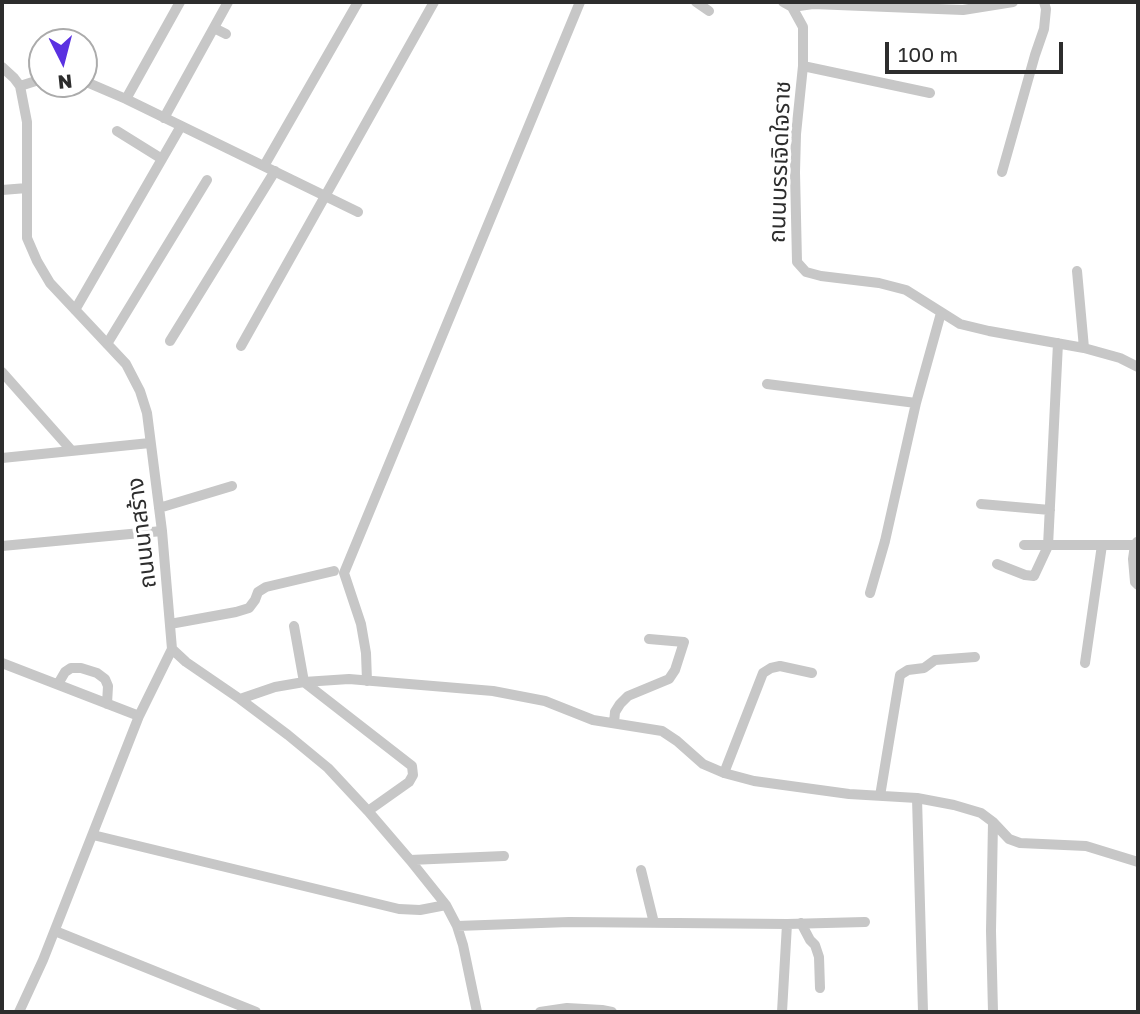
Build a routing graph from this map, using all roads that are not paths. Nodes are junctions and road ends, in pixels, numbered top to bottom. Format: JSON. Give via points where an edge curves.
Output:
{"nodes":[{"id":1,"x":180,"y":2,"type":"edge"},
{"id":2,"x":228,"y":2,"type":"edge"},
{"id":3,"x":358,"y":2,"type":"edge"},
{"id":4,"x":434,"y":2,"type":"edge"},
{"id":5,"x":580,"y":2,"type":"edge"},
{"id":6,"x":696,"y":2,"type":"edge"},
{"id":7,"x":1013,"y":2,"type":"edge"},
{"id":8,"x":1044,"y":2,"type":"edge"},
{"id":9,"x":787,"y":4,"type":"edge"},
{"id":10,"x":863,"y":4,"type":"edge"},
{"id":11,"x":709,"y":11,"type":"dead end"},
{"id":12,"x":214,"y":28,"type":"junction"},
{"id":13,"x":226,"y":34,"type":"dead end"},
{"id":14,"x":803,"y":66,"type":"junction"},
{"id":15,"x":2,"y":67,"type":"edge"},
{"id":16,"x":28,"y":83,"type":"edge"},
{"id":17,"x":20,"y":86,"type":"junction"},
{"id":18,"x":98,"y":87,"type":"edge"},
{"id":19,"x":930,"y":93,"type":"dead end"},
{"id":20,"x":126,"y":99,"type":"junction"},
{"id":21,"x":164,"y":118,"type":"junction"},
{"id":22,"x":181,"y":126,"type":"junction"},
{"id":23,"x":117,"y":131,"type":"dead end"},
{"id":24,"x":162,"y":159,"type":"junction"},
{"id":25,"x":264,"y":166,"type":"junction"},
{"id":26,"x":275,"y":171,"type":"junction"},
{"id":27,"x":1002,"y":172,"type":"dead end"},
{"id":28,"x":206,"y":180,"type":"dead end"},
{"id":29,"x":27,"y":188,"type":"junction"},
{"id":30,"x":2,"y":190,"type":"edge"},
{"id":31,"x":325,"y":196,"type":"junction"},
{"id":32,"x":358,"y":212,"type":"dead end"},
{"id":33,"x":1077,"y":271,"type":"dead end"},
{"id":34,"x":75,"y":310,"type":"junction"},
{"id":35,"x":941,"y":313,"type":"junction"},
{"id":36,"x":170,"y":341,"type":"dead end"},
{"id":37,"x":1058,"y":343,"type":"junction"},
{"id":38,"x":107,"y":344,"type":"junction"},
{"id":39,"x":241,"y":346,"type":"dead end"},
{"id":40,"x":1084,"y":348,"type":"junction"},
{"id":41,"x":1138,"y":367,"type":"edge"},
{"id":42,"x":2,"y":372,"type":"edge"},
{"id":43,"x":767,"y":384,"type":"dead end"},
{"id":44,"x":916,"y":403,"type":"junction"},
{"id":45,"x":150,"y":443,"type":"junction"},
{"id":46,"x":72,"y":451,"type":"junction"},
{"id":47,"x":2,"y":458,"type":"edge"},
{"id":48,"x":232,"y":486,"type":"dead end"},
{"id":49,"x":981,"y":504,"type":"dead end"},
{"id":50,"x":159,"y":508,"type":"junction"},
{"id":51,"x":1050,"y":510,"type":"junction"},
{"id":52,"x":162,"y":531,"type":"junction"},
{"id":53,"x":1136,"y":542,"type":"edge"},
{"id":54,"x":1024,"y":545,"type":"dead end"},
{"id":55,"x":1102,"y":545,"type":"junction"},
{"id":56,"x":2,"y":546,"type":"edge"},
{"id":57,"x":1048,"y":546,"type":"junction"},
{"id":58,"x":997,"y":564,"type":"dead end"},
{"id":59,"x":334,"y":571,"type":"dead end"},
{"id":60,"x":1138,"y":585,"type":"edge"},
{"id":61,"x":870,"y":593,"type":"dead end"},
{"id":62,"x":170,"y":624,"type":"junction"},
{"id":63,"x":294,"y":626,"type":"dead end"},
{"id":64,"x":649,"y":639,"type":"dead end"},
{"id":65,"x":172,"y":649,"type":"junction"},
{"id":66,"x":975,"y":657,"type":"dead end"},
{"id":67,"x":2,"y":663,"type":"edge"},
{"id":68,"x":1085,"y":663,"type":"dead end"},
{"id":69,"x":812,"y":673,"type":"dead end"},
{"id":70,"x":368,"y":681,"type":"junction"},
{"id":71,"x":304,"y":682,"type":"junction"},
{"id":72,"x":58,"y":684,"type":"junction"},
{"id":73,"x":240,"y":699,"type":"junction"},
{"id":74,"x":107,"y":704,"type":"junction"},
{"id":75,"x":139,"y":716,"type":"junction"},
{"id":76,"x":614,"y":723,"type":"junction"},
{"id":77,"x":723,"y":774,"type":"junction"},
{"id":78,"x":880,"y":796,"type":"junction"},
{"id":79,"x":918,"y":798,"type":"junction"},
{"id":80,"x":368,"y":811,"type":"junction"},
{"id":81,"x":993,"y":822,"type":"junction"},
{"id":82,"x":93,"y":835,"type":"junction"},
{"id":83,"x":504,"y":856,"type":"dead end"},
{"id":84,"x":410,"y":860,"type":"junction"},
{"id":85,"x":1138,"y":862,"type":"edge"},
{"id":86,"x":641,"y":870,"type":"dead end"},
{"id":87,"x":446,"y":905,"type":"junction"},
{"id":88,"x":865,"y":922,"type":"dead end"},
{"id":89,"x":654,"y":923,"type":"junction"},
{"id":90,"x":801,"y":923,"type":"junction"},
{"id":91,"x":787,"y":924,"type":"junction"},
{"id":92,"x":457,"y":926,"type":"junction"},
{"id":93,"x":55,"y":931,"type":"junction"},
{"id":94,"x":820,"y":988,"type":"dead end"},
{"id":95,"x":19,"y":1012,"type":"edge"},
{"id":96,"x":256,"y":1012,"type":"edge"},
{"id":97,"x":477,"y":1012,"type":"edge"},
{"id":98,"x":540,"y":1012,"type":"edge"},
{"id":99,"x":612,"y":1012,"type":"edge"},
{"id":100,"x":782,"y":1012,"type":"edge"},
{"id":101,"x":923,"y":1012,"type":"edge"},
{"id":102,"x":993,"y":1012,"type":"edge"}],
"edges":[{"from":1,"to":20,"type":"street"},
{"from":2,"to":12,"type":"street"},
{"from":3,"to":25,"type":"street"},
{"from":4,"to":31,"type":"street"},
{"from":5,"to":70,"type":"street","via":[[344,573],[360,624]]},
{"from":6,"to":11,"type":"street"},
{"from":7,"to":10,"type":"street","via":[[963,10]]},
{"from":8,"to":27,"type":"street","via":[[1044,29]]},
{"from":9,"to":10,"type":"street"},
{"from":9,"to":14,"type":"street","name":"ถนนบรรเจิดใจราช","via":[[803,27]]},
{"from":12,"to":13,"type":"street"},
{"from":12,"to":21,"type":"street"},
{"from":14,"to":19,"type":"street"},
{"from":14,"to":35,"type":"street","name":"ถนนบรรเจิดใจราช","via":[[796,134],[797,262],[806,272],[821,276],[906,290]]},
{"from":15,"to":17,"type":"street"},
{"from":16,"to":17,"type":"street"},
{"from":17,"to":29,"type":"street","name":"ถนนนาสร้าง","via":[[27,122]]},
{"from":18,"to":20,"type":"street"},
{"from":20,"to":21,"type":"street"},
{"from":21,"to":22,"type":"street"},
{"from":22,"to":24,"type":"street"},
{"from":22,"to":25,"type":"street"},
{"from":23,"to":24,"type":"street"},
{"from":24,"to":34,"type":"street"},
{"from":25,"to":26,"type":"street"},
{"from":26,"to":31,"type":"street"},
{"from":26,"to":36,"type":"street"},
{"from":28,"to":38,"type":"street"},
{"from":29,"to":30,"type":"street"},
{"from":29,"to":34,"type":"street","name":"ถนนนาสร้าง","via":[[27,238],[50,284]]},
{"from":31,"to":32,"type":"street"},
{"from":31,"to":39,"type":"street"},
{"from":33,"to":40,"type":"street"},
{"from":34,"to":38,"type":"street","name":"ถนนนาสร้าง"},
{"from":35,"to":37,"type":"street","name":"ถนนบรรเจิดใจราช","via":[[960,324]]},
{"from":35,"to":44,"type":"street"},
{"from":37,"to":40,"type":"street","name":"ถนนบรรเจิดใจราช"},
{"from":37,"to":51,"type":"street"},
{"from":38,"to":45,"type":"street","name":"ถนนนาสร้าง","via":[[140,391]]},
{"from":40,"to":41,"type":"street","name":"ถนนบรรเจิดใจราช"},
{"from":42,"to":46,"type":"street"},
{"from":43,"to":44,"type":"street"},
{"from":44,"to":61,"type":"street"},
{"from":45,"to":46,"type":"street"},
{"from":45,"to":50,"type":"street","name":"ถนนนาสร้าง"},
{"from":46,"to":47,"type":"street"},
{"from":48,"to":50,"type":"street"},
{"from":49,"to":51,"type":"street"},
{"from":50,"to":52,"type":"street","name":"ถนนนาสร้าง"},
{"from":51,"to":57,"type":"street"},
{"from":52,"to":56,"type":"street"},
{"from":52,"to":62,"type":"street","name":"ถนนนาสร้าง"},
{"from":53,"to":55,"type":"street"},
{"from":53,"to":60,"type":"street","via":[[1134,577]]},
{"from":54,"to":57,"type":"street"},
{"from":55,"to":57,"type":"street"},
{"from":55,"to":68,"type":"street"},
{"from":57,"to":58,"type":"street","via":[[1034,576]]},
{"from":59,"to":62,"type":"street","via":[[266,587],[249,608]]},
{"from":62,"to":65,"type":"street","name":"ถนนนาสร้าง"},
{"from":63,"to":71,"type":"street"},
{"from":64,"to":76,"type":"street","via":[[684,642],[675,670],[669,679],[628,696],[615,712]]},
{"from":65,"to":73,"type":"street"},
{"from":65,"to":75,"type":"street"},
{"from":66,"to":78,"type":"street","via":[[935,660],[900,675]]},
{"from":67,"to":72,"type":"street"},
{"from":69,"to":77,"type":"street","via":[[779,666],[763,673]]},
{"from":70,"to":71,"type":"street"},
{"from":70,"to":76,"type":"street","via":[[493,691],[545,701],[593,720]]},
{"from":71,"to":73,"type":"street"},
{"from":71,"to":80,"type":"street","via":[[412,766],[408,782]]},
{"from":72,"to":74,"type":"street"},
{"from":72,"to":74,"type":"street","via":[[71,668],[97,673],[108,686]]},
{"from":73,"to":80,"type":"street","via":[[328,768]]},
{"from":74,"to":75,"type":"street"},
{"from":75,"to":82,"type":"street"},
{"from":76,"to":77,"type":"street","via":[[662,731]]},
{"from":77,"to":78,"type":"street"},
{"from":78,"to":79,"type":"street"},
{"from":79,"to":81,"type":"street","via":[[981,813]]},
{"from":79,"to":101,"type":"street"},
{"from":80,"to":84,"type":"street"},
{"from":81,"to":85,"type":"street","via":[[1009,839],[1020,843],[1086,846]]},
{"from":81,"to":102,"type":"street"},
{"from":82,"to":87,"type":"street","via":[[399,909]]},
{"from":82,"to":93,"type":"street"},
{"from":83,"to":84,"type":"street"},
{"from":84,"to":87,"type":"street"},
{"from":86,"to":89,"type":"street"},
{"from":87,"to":92,"type":"street"},
{"from":88,"to":90,"type":"street"},
{"from":89,"to":91,"type":"street"},
{"from":89,"to":92,"type":"street"},
{"from":90,"to":91,"type":"street"},
{"from":90,"to":94,"type":"street","via":[[819,957]]},
{"from":91,"to":100,"type":"street"},
{"from":92,"to":97,"type":"street"},
{"from":93,"to":95,"type":"street"},
{"from":93,"to":96,"type":"street"},
{"from":98,"to":99,"type":"street","via":[[567,1008]]}]}
